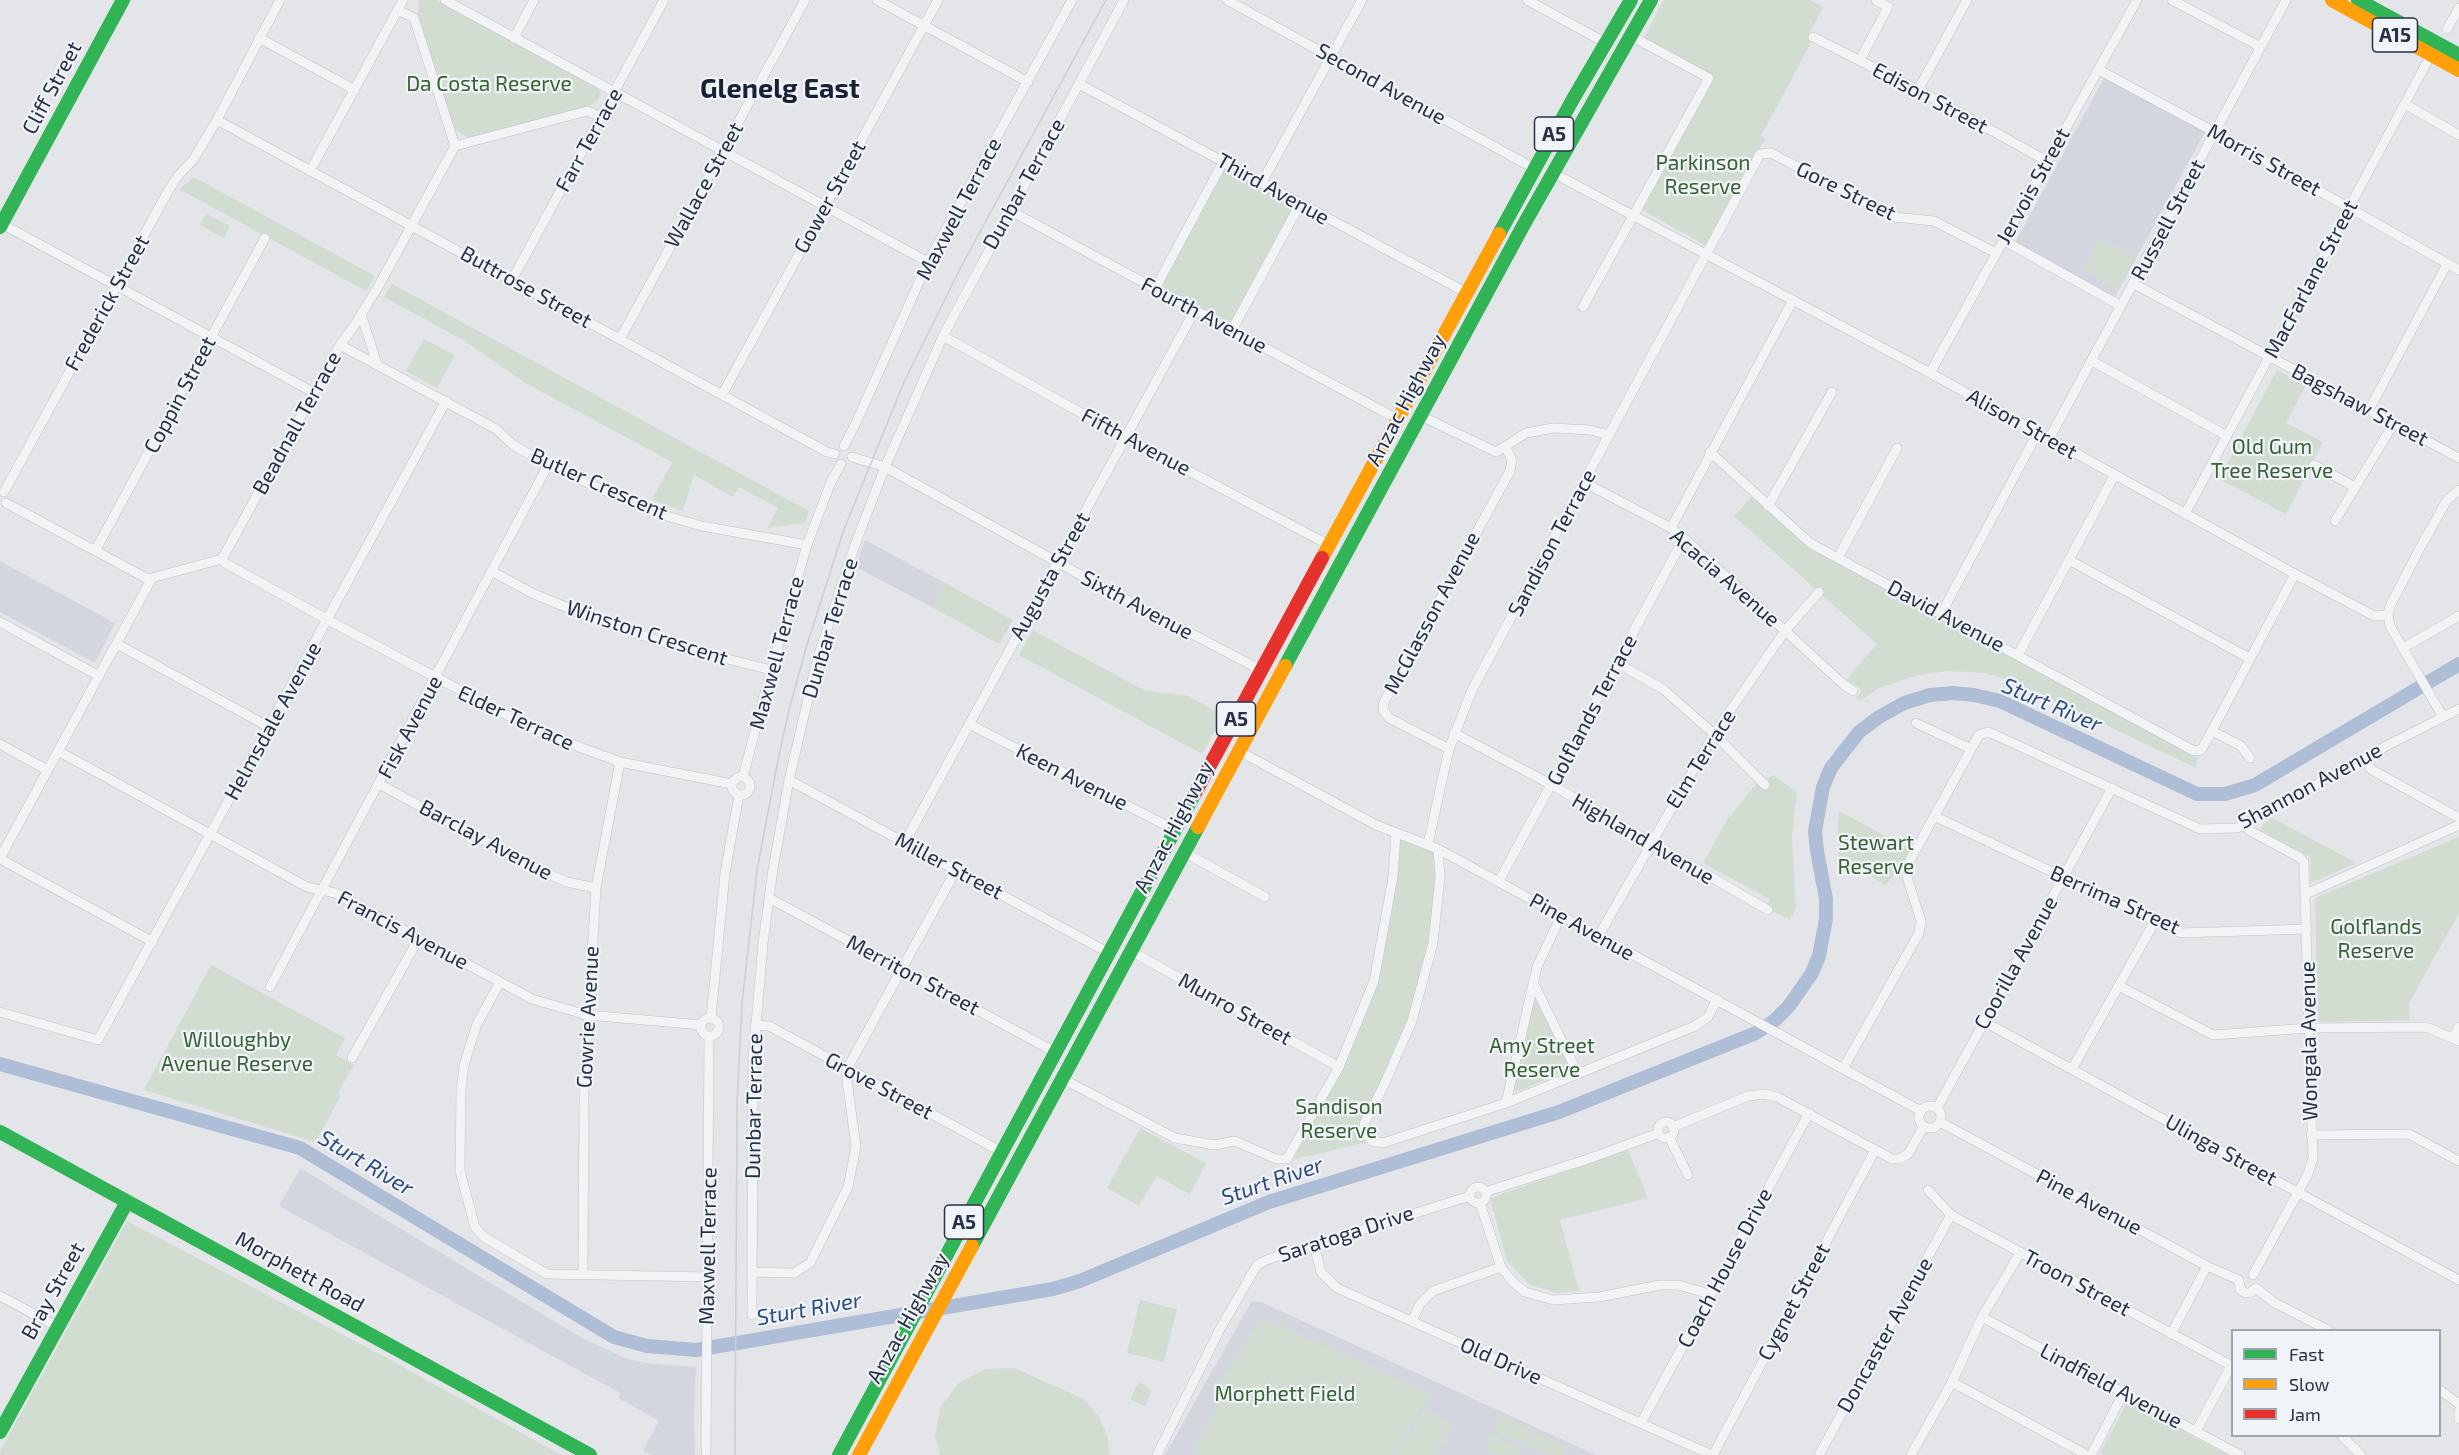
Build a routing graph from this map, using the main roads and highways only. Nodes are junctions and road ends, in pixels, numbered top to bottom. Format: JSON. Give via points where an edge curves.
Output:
{"nodes":[{"id":1,"x":123,"y":0,"type":"edge"},
{"id":2,"x":1631,"y":0,"type":"edge"},
{"id":3,"x":1651,"y":0,"type":"edge"},
{"id":4,"x":2332,"y":0,"type":"edge"},
{"id":5,"x":2358,"y":0,"type":"edge"},
{"id":6,"x":2434,"y":49,"type":"junction"},
{"id":7,"x":2459,"y":55,"type":"edge"},
{"id":8,"x":2459,"y":70,"type":"edge"},
{"id":9,"x":1595,"y":96,"type":"junction"},
{"id":10,"x":1573,"y":99,"type":"junction"},
{"id":11,"x":1565,"y":114,"type":"junction"},
{"id":12,"x":1582,"y":119,"type":"junction"},
{"id":13,"x":0,"y":225,"type":"edge"},
{"id":14,"x":1504,"y":225,"type":"junction"},
{"id":15,"x":1523,"y":226,"type":"junction"},
{"id":16,"x":1497,"y":239,"type":"junction"},
{"id":17,"x":1513,"y":247,"type":"junction"},
{"id":18,"x":1390,"y":472,"type":"junction"},
{"id":19,"x":1368,"y":474,"type":"junction"},
{"id":20,"x":1361,"y":487,"type":"junction"},
{"id":21,"x":1378,"y":495,"type":"junction"},
{"id":22,"x":1167,"y":885,"type":"junction"},
{"id":23,"x":1144,"y":888,"type":"junction"},
{"id":24,"x":1134,"y":905,"type":"junction"},
{"id":25,"x":1156,"y":905,"type":"junction"},
{"id":26,"x":1039,"y":1122,"type":"junction"},
{"id":27,"x":0,"y":1132,"type":"edge"},
{"id":28,"x":1002,"y":1152,"type":"junction"},
{"id":29,"x":993,"y":1168,"type":"junction"},
{"id":30,"x":1014,"y":1168,"type":"junction"},
{"id":31,"x":127,"y":1202,"type":"junction"},
{"id":32,"x":859,"y":1414,"type":"junction"},
{"id":33,"x":876,"y":1422,"type":"junction"},
{"id":34,"x":0,"y":1432,"type":"edge"},
{"id":35,"x":585,"y":1452,"type":"edge"},
{"id":36,"x":598,"y":1455,"type":"edge"},
{"id":37,"x":839,"y":1455,"type":"edge"},
{"id":38,"x":859,"y":1455,"type":"edge"}],
"edges":[{"from":1,"to":13,"type":"main road","name":"Cliff Street"},
{"from":2,"to":10,"type":"main road","name":"Anzac Highway","number":"A5"},
{"from":3,"to":9,"type":"main road","name":"Anzac Highway","number":"A5"},
{"from":4,"to":6,"type":"main road","number":"A15"},
{"from":5,"to":6,"type":"main road","number":"A15"},
{"from":6,"to":7,"type":"main road","number":"A15"},
{"from":6,"to":8,"type":"main road","number":"A15"},
{"from":9,"to":10,"type":"main road","via":[[1584,104]]},
{"from":9,"to":12,"type":"main road","name":"Anzac Highway","number":"A5"},
{"from":10,"to":11,"type":"main road","name":"Anzac Highway","number":"A5"},
{"from":11,"to":12,"type":"main road","via":[[1576,113]]},
{"from":11,"to":14,"type":"main road","name":"Anzac Highway","number":"A5"},
{"from":12,"to":15,"type":"main road","name":"Anzac Highway","number":"A5"},
{"from":14,"to":15,"type":"main road","via":[[1514,232]]},
{"from":14,"to":16,"type":"main road","name":"Anzac Highway","number":"A5"},
{"from":15,"to":17,"type":"main road","name":"Anzac Highway","number":"A5"},
{"from":16,"to":17,"type":"main road","via":[[1508,240]]},
{"from":16,"to":19,"type":"main road","name":"Anzac Highway","number":"A5"},
{"from":17,"to":18,"type":"main road","name":"Anzac Highway","number":"A5"},
{"from":18,"to":19,"type":"main road","via":[[1379,480]]},
{"from":18,"to":21,"type":"main road","name":"Anzac Highway","number":"A5"},
{"from":19,"to":20,"type":"main road","name":"Anzac Highway","number":"A5"},
{"from":20,"to":21,"type":"main road","via":[[1373,488]]},
{"from":20,"to":23,"type":"main road","name":"Anzac Highway","number":"A5"},
{"from":21,"to":22,"type":"main road","name":"Anzac Highway","number":"A5"},
{"from":22,"to":23,"type":"main road","via":[[1152,893]]},
{"from":22,"to":25,"type":"main road","name":"Anzac Highway","number":"A5"},
{"from":23,"to":24,"type":"main road","name":"Anzac Highway","number":"A5"},
{"from":24,"to":25,"type":"main road","via":[[1140,901]]},
{"from":24,"to":28,"type":"main road","name":"Anzac Highway","number":"A5"},
{"from":25,"to":26,"type":"main road","name":"Anzac Highway","number":"A5"},
{"from":26,"to":28,"type":"main road","via":[[1026,1133],[1015,1151]]},
{"from":26,"to":30,"type":"main road","name":"Anzac Highway","number":"A5"},
{"from":27,"to":31,"type":"main road","name":"Morphett Road"},
{"from":28,"to":29,"type":"main road","name":"Anzac Highway","number":"A5"},
{"from":29,"to":30,"type":"main road"},
{"from":29,"to":32,"type":"main road","name":"Anzac Highway","number":"A5"},
{"from":30,"to":33,"type":"main road","name":"Anzac Highway","number":"A5"},
{"from":31,"to":34,"type":"main road","name":"Bray Street"},
{"from":31,"to":35,"type":"main road","name":"Morphett Road"},
{"from":32,"to":33,"type":"main road"},
{"from":32,"to":37,"type":"main road","name":"Anzac Highway","number":"A5"},
{"from":33,"to":38,"type":"main road","name":"Anzac Highway","number":"A5"},
{"from":35,"to":36,"type":"main road","name":"Morphett Road"}]}
